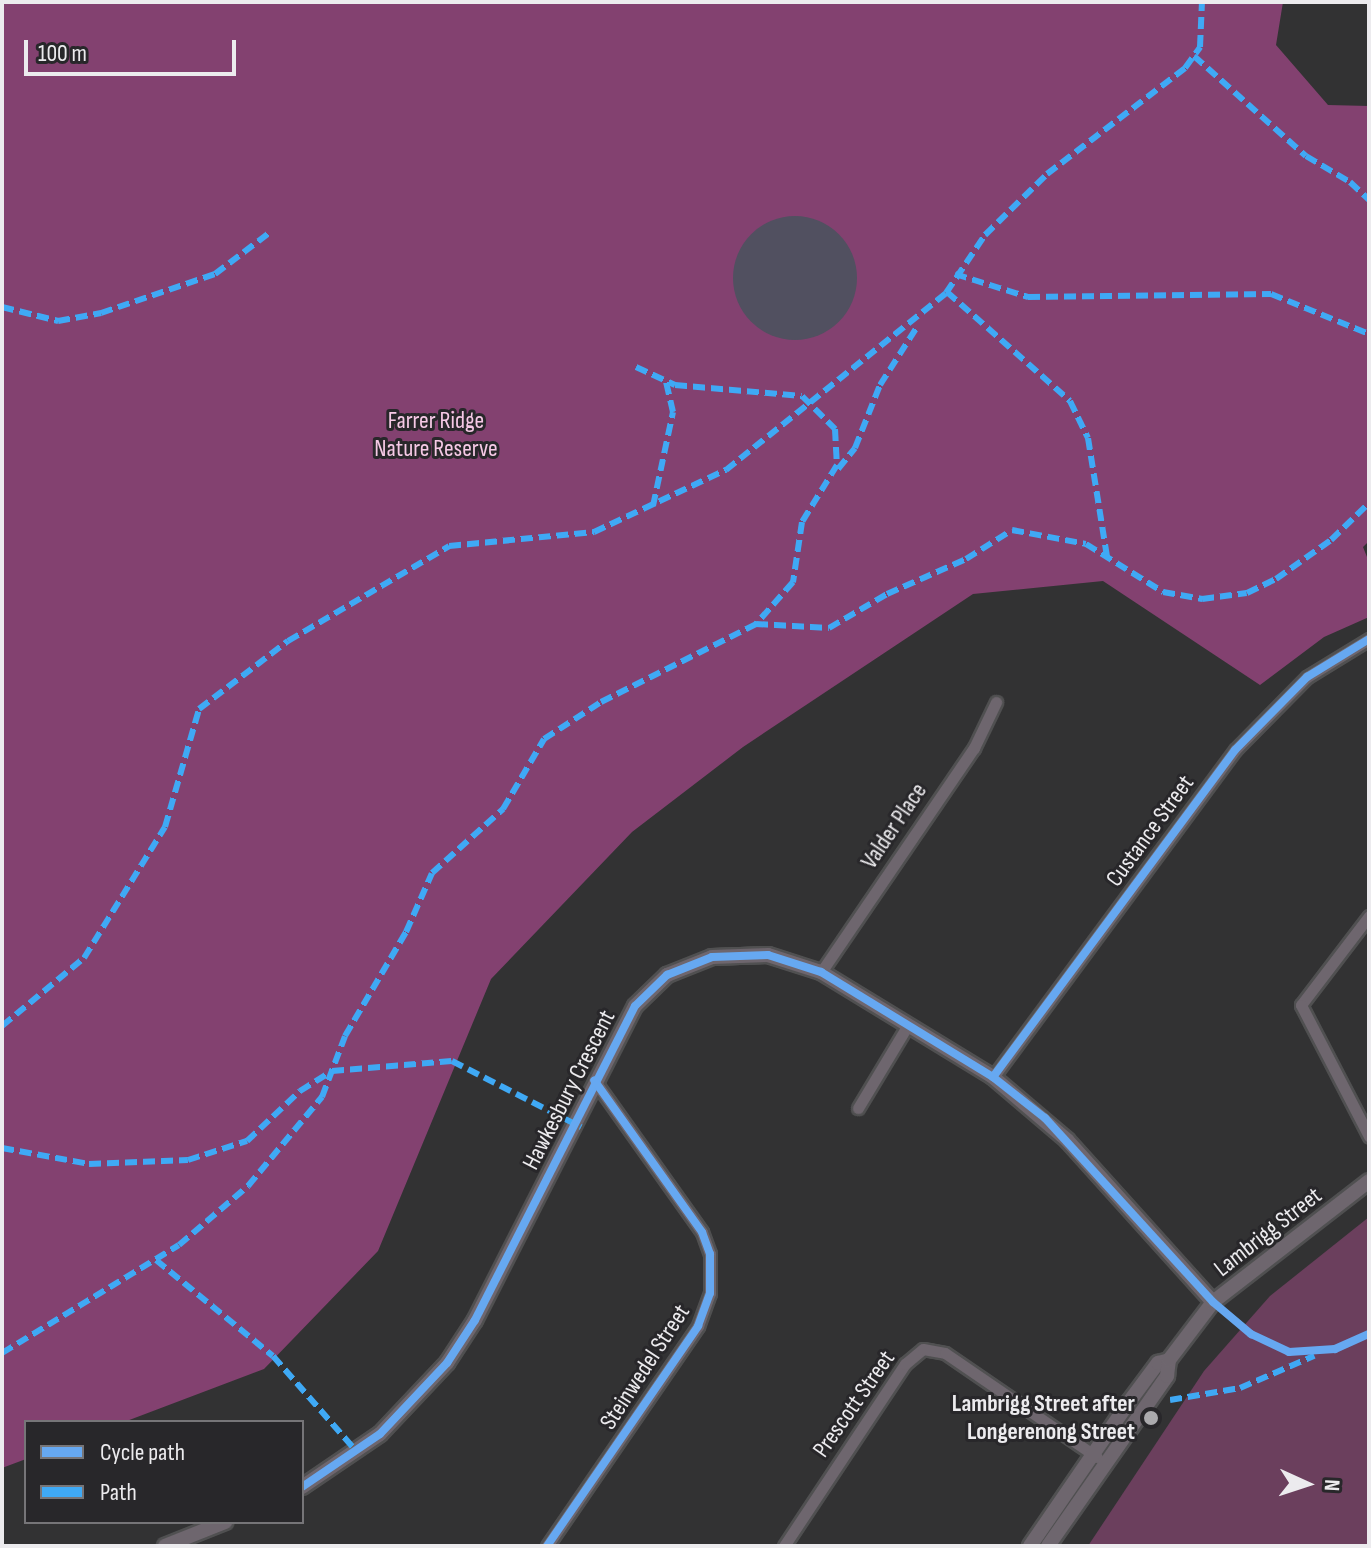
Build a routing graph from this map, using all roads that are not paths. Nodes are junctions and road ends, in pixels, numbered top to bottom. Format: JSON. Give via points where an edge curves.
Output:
{"nodes":[{"id":1,"x":1369,"y":639,"type":"edge"},
{"id":2,"x":996,"y":702,"type":"dead end"},
{"id":3,"x":1369,"y":916,"type":"edge"},
{"id":4,"x":821,"y":972,"type":"junction"},
{"id":5,"x":906,"y":1028,"type":"junction"},
{"id":6,"x":993,"y":1077,"type":"junction"},
{"id":7,"x":594,"y":1080,"type":"junction"},
{"id":8,"x":858,"y":1108,"type":"dead end"},
{"id":9,"x":1369,"y":1136,"type":"edge"},
{"id":10,"x":1369,"y":1181,"type":"edge"},
{"id":11,"x":1213,"y":1302,"type":"junction"},
{"id":12,"x":1098,"y":1458,"type":"junction"},
{"id":13,"x":304,"y":1486,"type":"edge"},
{"id":14,"x":220,"y":1524,"type":"edge"},
{"id":15,"x":165,"y":1546,"type":"edge"},
{"id":16,"x":547,"y":1546,"type":"edge"},
{"id":17,"x":784,"y":1546,"type":"edge"},
{"id":18,"x":1030,"y":1546,"type":"edge"},
{"id":19,"x":1048,"y":1546,"type":"edge"}],
"edges":[{"from":1,"to":6,"type":"street","name":"Custance Street","via":[[1307,677],[1235,750]]},
{"from":2,"to":4,"type":"street","name":"Valder Place","via":[[974,748]]},
{"from":3,"to":9,"type":"street","via":[[1301,1005]]},
{"from":4,"to":5,"type":"street","name":"Hawkesbury Crescent"},
{"from":4,"to":7,"type":"street","name":"Hawkesbury Crescent","via":[[768,955],[737,954],[687,963],[635,1006]]},
{"from":5,"to":6,"type":"street","name":"Hawkesbury Crescent"},
{"from":5,"to":8,"type":"street"},
{"from":6,"to":11,"type":"street","name":"Hawkesbury Crescent","via":[[1067,1140]]},
{"from":7,"to":13,"type":"street","name":"Hawkesbury Crescent","via":[[475,1320],[447,1363],[380,1434]]},
{"from":7,"to":16,"type":"street","name":"Steinwedel Street","via":[[702,1232],[710,1254],[710,1293],[698,1326]]},
{"from":10,"to":11,"type":"street","name":"Lambrigg Street"},
{"from":11,"to":12,"type":"street","name":"Lambrigg Street","via":[[1169,1360],[1158,1363]]},
{"from":12,"to":17,"type":"street","name":"Prescott Street","via":[[945,1353],[923,1349],[905,1364]]},
{"from":12,"to":18,"type":"street","name":"Lambrigg Street"},
{"from":12,"to":19,"type":"street","name":"Lambrigg Street"},
{"from":14,"to":15,"type":"street"}]}
